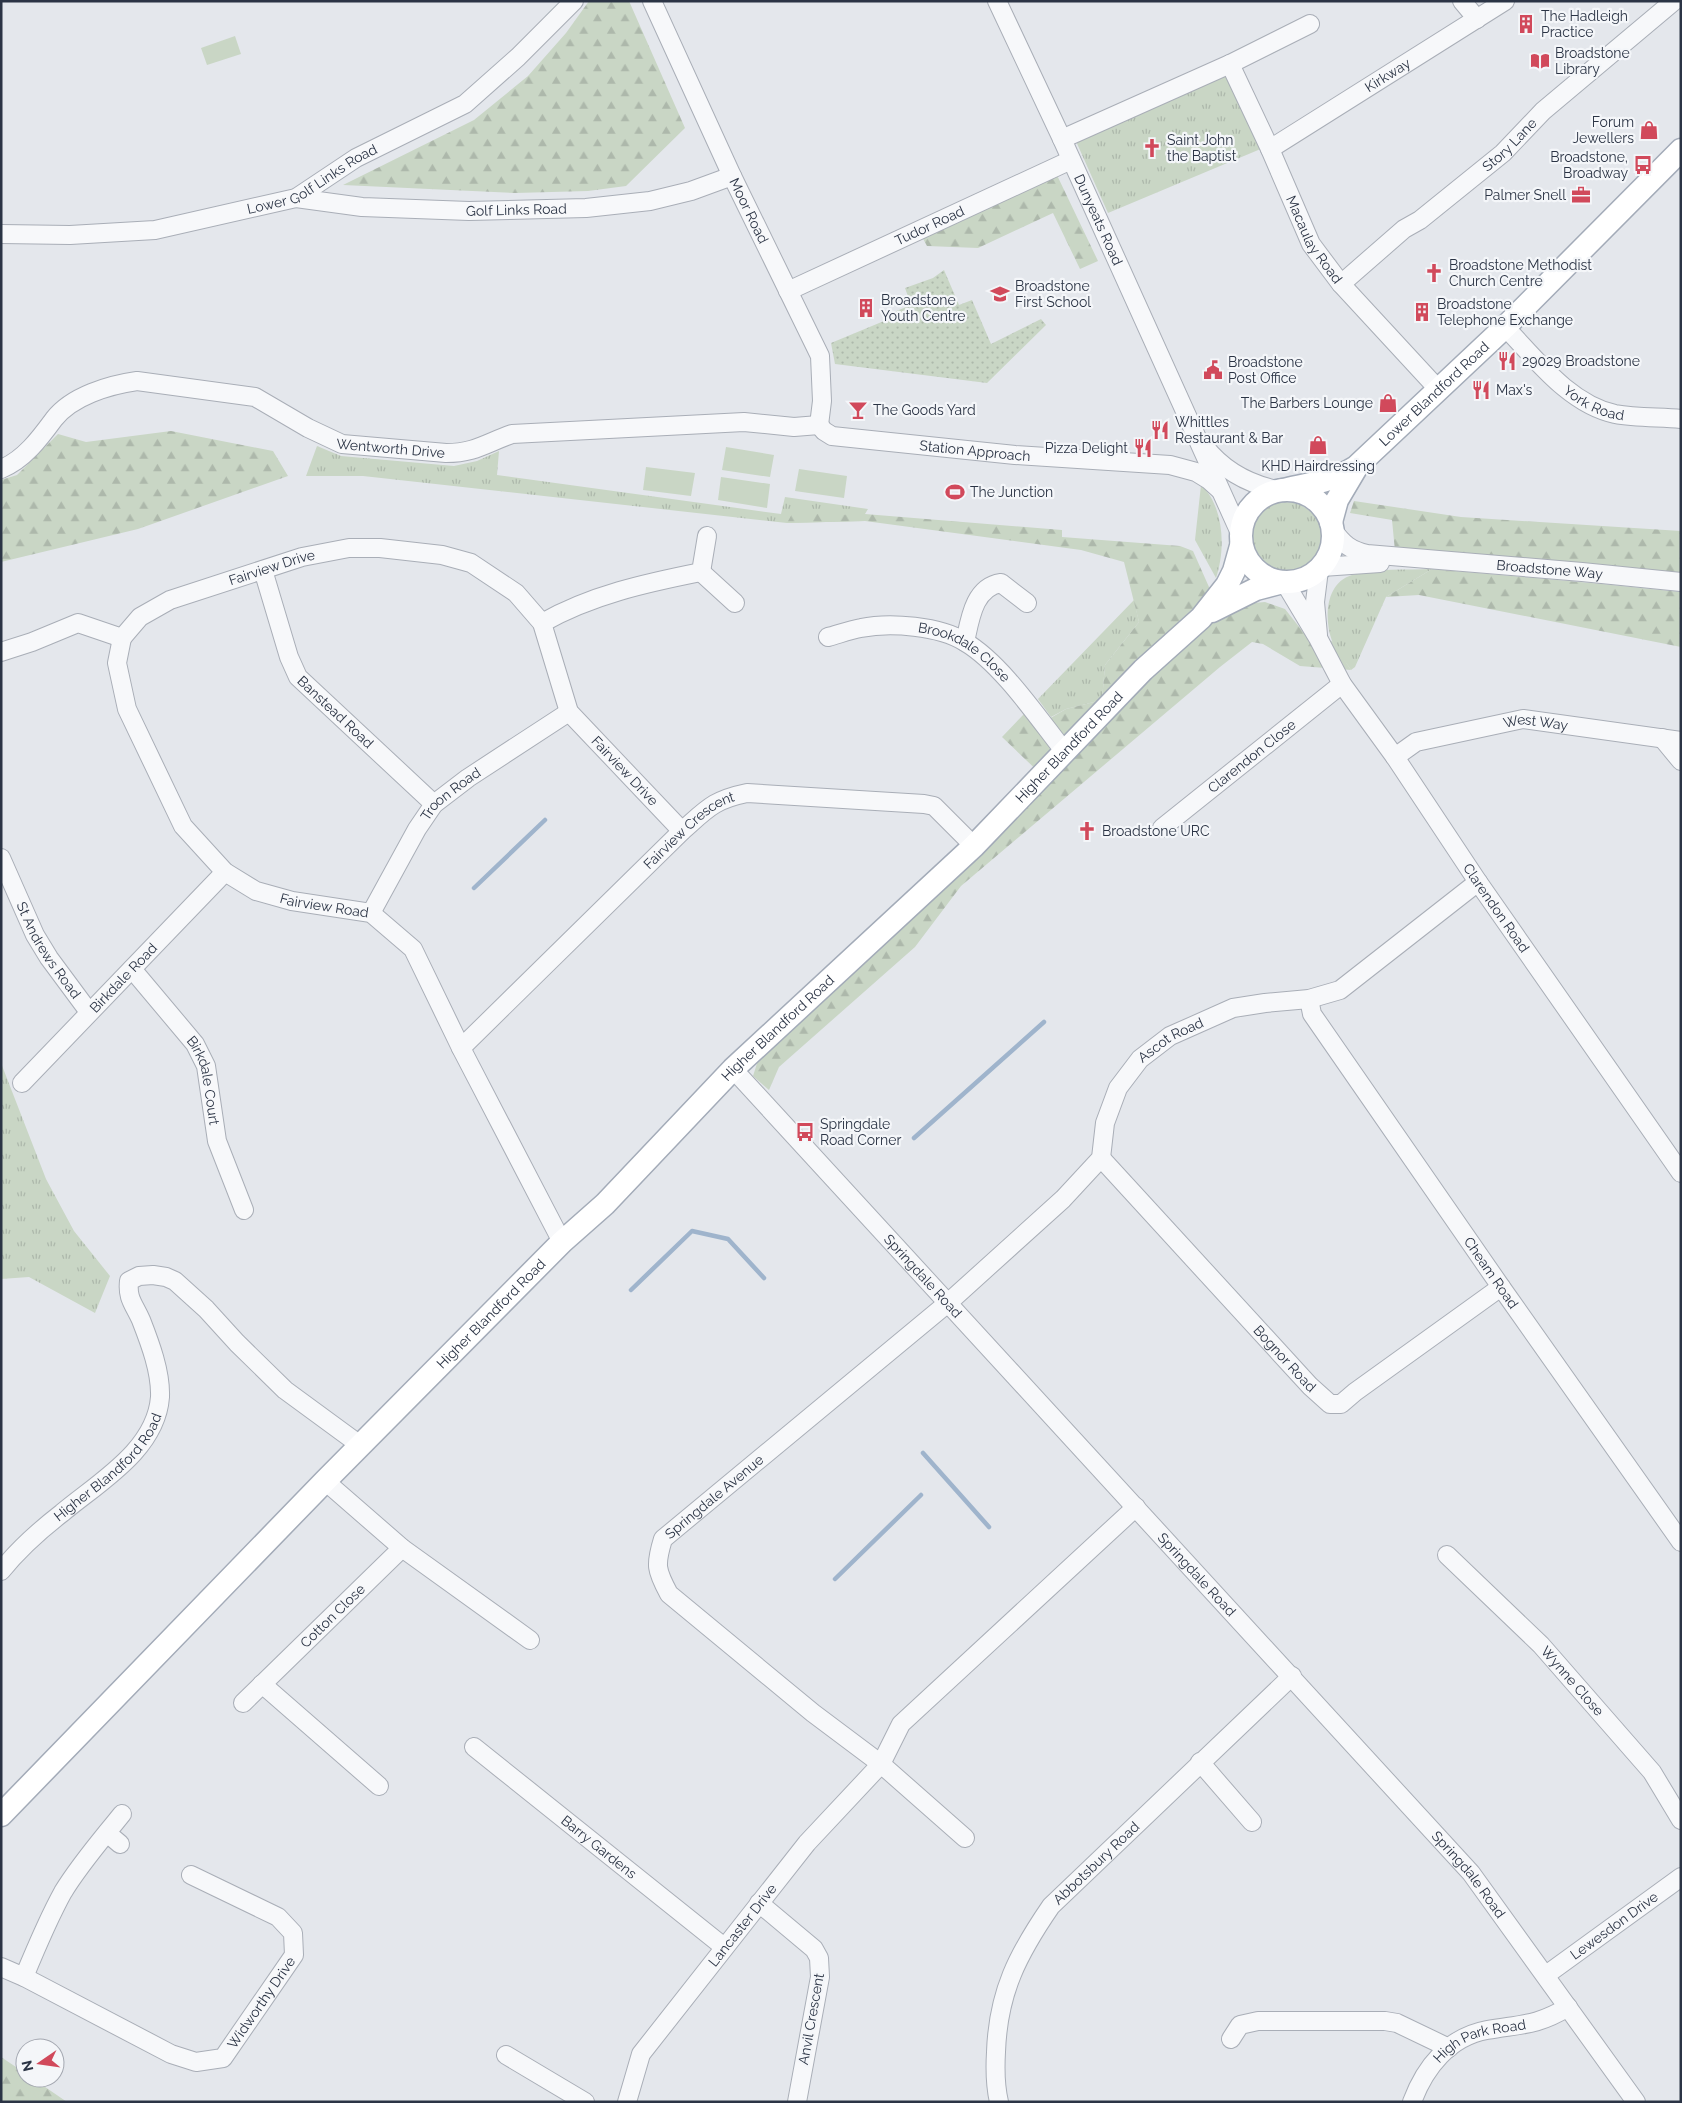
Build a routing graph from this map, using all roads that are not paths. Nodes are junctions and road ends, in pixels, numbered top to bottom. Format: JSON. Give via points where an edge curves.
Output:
{"nodes":[{"id":1,"x":574,"y":1,"type":"edge"},
{"id":2,"x":652,"y":1,"type":"edge"},
{"id":3,"x":997,"y":1,"type":"edge"},
{"id":4,"x":1462,"y":1,"type":"edge"},
{"id":5,"x":1505,"y":1,"type":"edge"},
{"id":6,"x":1674,"y":1,"type":"edge"},
{"id":7,"x":1477,"y":19,"type":"junction"},
{"id":8,"x":1310,"y":24,"type":"dead end"},
{"id":9,"x":1230,"y":64,"type":"junction"},
{"id":10,"x":1062,"y":139,"type":"junction"},
{"id":11,"x":1270,"y":149,"type":"junction"},
{"id":12,"x":1681,"y":150,"type":"edge"},
{"id":13,"x":1071,"y":160,"type":"junction"},
{"id":14,"x":732,"y":176,"type":"junction"},
{"id":15,"x":296,"y":198,"type":"junction"},
{"id":16,"x":1,"y":234,"type":"edge"},
{"id":17,"x":1341,"y":284,"type":"junction"},
{"id":18,"x":788,"y":291,"type":"junction"},
{"id":19,"x":1504,"y":327,"type":"junction"},
{"id":20,"x":1438,"y":389,"type":"junction"},
{"id":21,"x":1681,"y":418,"type":"edge"},
{"id":22,"x":819,"y":425,"type":"junction"},
{"id":23,"x":1198,"y":438,"type":"junction"},
{"id":24,"x":1356,"y":467,"type":"junction"},
{"id":25,"x":1,"y":469,"type":"edge"},
{"id":26,"x":1219,"y":489,"type":"junction"},
{"id":27,"x":1280,"y":490,"type":"junction"},
{"id":28,"x":1332,"y":526,"type":"junction"},
{"id":29,"x":706,"y":536,"type":"dead end"},
{"id":30,"x":1241,"y":539,"type":"junction"},
{"id":31,"x":1417,"y":559,"type":"junction"},
{"id":32,"x":1321,"y":569,"type":"junction"},
{"id":33,"x":263,"y":570,"type":"junction"},
{"id":34,"x":701,"y":572,"type":"junction"},
{"id":35,"x":1681,"y":582,"type":"edge"},
{"id":36,"x":1282,"y":583,"type":"junction"},
{"id":37,"x":1027,"y":603,"type":"dead end"},
{"id":38,"x":735,"y":604,"type":"dead end"},
{"id":39,"x":1201,"y":618,"type":"junction"},
{"id":40,"x":542,"y":623,"type":"junction"},
{"id":41,"x":828,"y":637,"type":"dead end"},
{"id":42,"x":122,"y":638,"type":"junction"},
{"id":43,"x":1318,"y":638,"type":"junction"},
{"id":44,"x":965,"y":642,"type":"junction"},
{"id":45,"x":1,"y":652,"type":"edge"},
{"id":46,"x":1342,"y":684,"type":"junction"},
{"id":47,"x":569,"y":712,"type":"junction"},
{"id":48,"x":1662,"y":738,"type":"junction"},
{"id":49,"x":1681,"y":741,"type":"edge"},
{"id":50,"x":1065,"y":752,"type":"junction"},
{"id":51,"x":1395,"y":757,"type":"junction"},
{"id":52,"x":1681,"y":761,"type":"edge"},
{"id":53,"x":434,"y":804,"type":"junction"},
{"id":54,"x":1162,"y":828,"type":"dead end"},
{"id":55,"x":682,"y":831,"type":"junction"},
{"id":56,"x":974,"y":846,"type":"junction"},
{"id":57,"x":1,"y":858,"type":"edge"},
{"id":58,"x":225,"y":872,"type":"junction"},
{"id":59,"x":1478,"y":882,"type":"junction"},
{"id":60,"x":371,"y":913,"type":"junction"},
{"id":61,"x":132,"y":969,"type":"junction"},
{"id":62,"x":1309,"y":999,"type":"junction"},
{"id":63,"x":89,"y":1012,"type":"junction"},
{"id":64,"x":461,"y":1048,"type":"junction"},
{"id":65,"x":733,"y":1069,"type":"junction"},
{"id":66,"x":22,"y":1083,"type":"dead end"},
{"id":67,"x":1101,"y":1158,"type":"junction"},
{"id":68,"x":1681,"y":1173,"type":"edge"},
{"id":69,"x":244,"y":1210,"type":"dead end"},
{"id":70,"x":562,"y":1242,"type":"junction"},
{"id":71,"x":1500,"y":1287,"type":"junction"},
{"id":72,"x":949,"y":1302,"type":"junction"},
{"id":73,"x":360,"y":1445,"type":"junction"},
{"id":74,"x":325,"y":1481,"type":"junction"},
{"id":75,"x":1136,"y":1507,"type":"junction"},
{"id":76,"x":1681,"y":1542,"type":"edge"},
{"id":77,"x":402,"y":1548,"type":"junction"},
{"id":78,"x":1447,"y":1555,"type":"dead end"},
{"id":79,"x":4,"y":1565,"type":"edge"},
{"id":80,"x":530,"y":1640,"type":"dead end"},
{"id":81,"x":1292,"y":1676,"type":"junction"},
{"id":82,"x":262,"y":1684,"type":"junction"},
{"id":83,"x":243,"y":1703,"type":"dead end"},
{"id":84,"x":474,"y":1747,"type":"dead end"},
{"id":85,"x":1200,"y":1762,"type":"junction"},
{"id":86,"x":881,"y":1764,"type":"junction"},
{"id":87,"x":379,"y":1786,"type":"dead end"},
{"id":88,"x":122,"y":1814,"type":"dead end"},
{"id":89,"x":1,"y":1815,"type":"edge"},
{"id":90,"x":1681,"y":1820,"type":"edge"},
{"id":91,"x":1252,"y":1822,"type":"dead end"},
{"id":92,"x":965,"y":1838,"type":"dead end"},
{"id":93,"x":190,"y":1875,"type":"dead end"},
{"id":94,"x":1681,"y":1877,"type":"edge"},
{"id":95,"x":759,"y":1903,"type":"junction"},
{"id":96,"x":724,"y":1947,"type":"junction"},
{"id":97,"x":1,"y":1967,"type":"edge"},
{"id":98,"x":1546,"y":1975,"type":"junction"},
{"id":99,"x":24,"y":1977,"type":"junction"},
{"id":100,"x":1568,"y":2007,"type":"junction"},
{"id":101,"x":1231,"y":2039,"type":"dead end"},
{"id":102,"x":1449,"y":2048,"type":"junction"},
{"id":103,"x":506,"y":2056,"type":"dead end"},
{"id":104,"x":585,"y":2102,"type":"edge"},
{"id":105,"x":627,"y":2102,"type":"edge"},
{"id":106,"x":797,"y":2102,"type":"edge"},
{"id":107,"x":999,"y":2102,"type":"edge"},
{"id":108,"x":1412,"y":2102,"type":"edge"},
{"id":109,"x":1636,"y":2102,"type":"edge"}],
"edges":[{"from":1,"to":15,"type":"street","name":"Lower Golf Links Road","via":[[465,104],[356,158]]},
{"from":2,"to":14,"type":"street","name":"Moor Road"},
{"from":3,"to":10,"type":"street","name":"Dunyeats Road"},
{"from":4,"to":7,"type":"street"},
{"from":5,"to":7,"type":"street","name":"Kirkway"},
{"from":6,"to":17,"type":"street","name":"Story Lane","via":[[1543,111],[1503,153],[1420,220],[1404,229]]},
{"from":7,"to":11,"type":"street","name":"Kirkway"},
{"from":8,"to":9,"type":"street"},
{"from":9,"to":10,"type":"street"},
{"from":9,"to":11,"type":"street","name":"Macaulay Road"},
{"from":10,"to":13,"type":"street","name":"Dunyeats Road"},
{"from":11,"to":17,"type":"street","name":"Macaulay Road","via":[[1311,244]]},
{"from":12,"to":19,"type":"main road","name":"Lower Blandford Road"},
{"from":13,"to":18,"type":"street","name":"Tudor Road"},
{"from":13,"to":23,"type":"street","name":"Dunyeats Road"},
{"from":14,"to":15,"type":"street","name":"Golf Links Road","via":[[650,201],[586,208],[469,211],[362,207]]},
{"from":14,"to":18,"type":"street","name":"Moor Road"},
{"from":15,"to":16,"type":"street","name":"Lower Golf Links Road","via":[[155,230],[70,235]]},
{"from":17,"to":20,"type":"street","name":"Macaulay Road"},
{"from":18,"to":22,"type":"street","name":"Moor Road","via":[[820,356],[822,401]]},
{"from":19,"to":20,"type":"main road","name":"Lower Blandford Road"},
{"from":19,"to":21,"type":"street","name":"York Road","via":[[1545,369],[1588,404],[1615,414]]},
{"from":20,"to":24,"type":"main road","name":"Lower Blandford Road"},
{"from":22,"to":25,"type":"street","name":"Wentworth Drive","via":[[794,427],[744,422],[512,434],[481,448],[446,453],[342,444],[255,397],[137,381],[94,391],[55,418],[30,448],[10,466]]},
{"from":22,"to":26,"type":"street","name":"Station Approach","via":[[832,436],[1014,455],[1170,465],[1196,472]]},
{"from":23,"to":26,"type":"street","name":"Dunyeats Road"},
{"from":23,"to":27,"type":"street","name":"Dunyeats Road","via":[[1228,469],[1257,486]]},
{"from":24,"to":27,"type":"main road","name":"Lower Blandford Road","via":[[1330,479]]},
{"from":24,"to":28,"type":"main road","name":"Lower Blandford Road","via":[[1341,490]]},
{"from":26,"to":30,"type":"street","name":"Dunyeats Road"},
{"from":27,"to":28,"type":"main road","via":[[1306,494],[1318,501]]},
{"from":27,"to":30,"type":"main road","via":[[1252,505],[1244,517]]},
{"from":28,"to":31,"type":"street","name":"Broadstone Way","via":[[1344,544],[1354,551]]},
{"from":28,"to":32,"type":"main road","via":[[1334,539],[1330,555]]},
{"from":29,"to":34,"type":"street"},
{"from":30,"to":36,"type":"main road","via":[[1244,555],[1253,568],[1260,575]]},
{"from":30,"to":39,"type":"main road","name":"Higher Blandford Road","via":[[1234,571],[1227,585]]},
{"from":31,"to":32,"type":"street","name":"Broadstone Way"},
{"from":31,"to":35,"type":"street","name":"Broadstone Way"},
{"from":32,"to":36,"type":"main road","via":[[1298,582]]},
{"from":32,"to":43,"type":"street","name":"Clarendon Road","via":[[1315,602]]},
{"from":33,"to":40,"type":"street","name":"Fairview Drive","via":[[302,557],[349,548],[442,555],[471,563],[516,593]]},
{"from":33,"to":42,"type":"street","name":"Fairview Drive","via":[[170,600],[140,617]]},
{"from":33,"to":53,"type":"street","name":"Banstead Road","via":[[298,677]]},
{"from":34,"to":38,"type":"street"},
{"from":34,"to":40,"type":"street","via":[[598,597]]},
{"from":36,"to":39,"type":"main road","name":"Higher Blandford Road","via":[[1241,595]]},
{"from":36,"to":43,"type":"street","name":"Clarendon Road"},
{"from":37,"to":44,"type":"street","via":[[1001,583],[994,584],[977,599]]},
{"from":39,"to":50,"type":"main road","name":"Higher Blandford Road","via":[[1143,670]]},
{"from":40,"to":47,"type":"street","name":"Fairview Drive"},
{"from":41,"to":44,"type":"street","name":"Brookdale Close","via":[[862,628],[891,626],[940,630]]},
{"from":42,"to":45,"type":"street","via":[[78,623]]},
{"from":42,"to":58,"type":"street","name":"Fairview Road","via":[[117,663],[127,709],[183,826]]},
{"from":43,"to":46,"type":"street","name":"Clarendon Road"},
{"from":44,"to":50,"type":"street","name":"Brookdale Close","via":[[994,665]]},
{"from":46,"to":51,"type":"street","name":"Clarendon Road"},
{"from":46,"to":54,"type":"street","name":"Clarendon Close"},
{"from":47,"to":53,"type":"street","name":"Troon Road"},
{"from":47,"to":55,"type":"street","name":"Fairview Drive"},
{"from":48,"to":49,"type":"street","name":"West Way"},
{"from":48,"to":51,"type":"street","name":"West Way","via":[[1523,720],[1416,742]]},
{"from":48,"to":52,"type":"street"},
{"from":50,"to":56,"type":"main road","name":"Higher Blandford Road"},
{"from":51,"to":59,"type":"street","name":"Clarendon Road"},
{"from":53,"to":60,"type":"street","name":"Troon Road","via":[[416,830]]},
{"from":55,"to":56,"type":"street","name":"Fairview Crescent","via":[[725,797],[747,793],[934,806]]},
{"from":55,"to":64,"type":"street","name":"Fairview Crescent"},
{"from":56,"to":65,"type":"main road","name":"Higher Blandford Road"},
{"from":57,"to":63,"type":"street","name":"St Andrews Road","via":[[35,935]]},
{"from":58,"to":60,"type":"street","name":"Fairview Road","via":[[256,891],[292,901]]},
{"from":58,"to":61,"type":"street","name":"Birkdale Road"},
{"from":59,"to":62,"type":"street","name":"Ascot Road","via":[[1340,990]]},
{"from":59,"to":68,"type":"street","name":"Clarendon Road"},
{"from":60,"to":64,"type":"street","name":"Fairview Road","via":[[414,949]]},
{"from":61,"to":63,"type":"street","name":"Birkdale Road"},
{"from":61,"to":69,"type":"street","name":"Birkdale Court","via":[[195,1044],[206,1066],[217,1141]]},
{"from":62,"to":67,"type":"street","name":"Ascot Road","via":[[1232,1008],[1162,1041],[1140,1059],[1118,1088],[1105,1123]]},
{"from":62,"to":71,"type":"street","name":"Cheam Road","via":[[1312,1014]]},
{"from":63,"to":66,"type":"street","name":"Birkdale Road"},
{"from":64,"to":70,"type":"street","name":"Fairview Road"},
{"from":65,"to":70,"type":"main road","name":"Higher Blandford Road","via":[[605,1204]]},
{"from":65,"to":72,"type":"street","name":"Springdale Road"},
{"from":67,"to":71,"type":"street","name":"Bognor Road","via":[[1330,1404],[1342,1404]]},
{"from":67,"to":72,"type":"street","via":[[1063,1199]]},
{"from":70,"to":73,"type":"main road","name":"Higher Blandford Road"},
{"from":71,"to":76,"type":"street","name":"Cheam Road"},
{"from":72,"to":75,"type":"street","name":"Springdale Road"},
{"from":72,"to":86,"type":"street","name":"Springdale Avenue","via":[[663,1539],[656,1560],[668,1594],[813,1713]]},
{"from":73,"to":74,"type":"main road","name":"Higher Blandford Road"},
{"from":73,"to":79,"type":"street","name":"Higher Blandford Road","via":[[285,1390],[188,1291],[166,1277],[139,1276],[128,1281],[129,1299],[141,1319],[158,1374],[160,1396],[157,1416],[126,1461]]},
{"from":74,"to":77,"type":"street"},
{"from":74,"to":89,"type":"main road","name":"Higher Blandford Road"},
{"from":75,"to":81,"type":"street","name":"Springdale Road"},
{"from":75,"to":86,"type":"street","via":[[901,1724]]},
{"from":77,"to":80,"type":"street"},
{"from":77,"to":82,"type":"street","name":"Cotton Close"},
{"from":78,"to":90,"type":"street","name":"Wynne Close","via":[[1541,1646],[1652,1772]]},
{"from":81,"to":85,"type":"street","name":"Abbotsbury Road"},
{"from":81,"to":98,"type":"street","name":"Springdale Road","via":[[1471,1873]]},
{"from":82,"to":83,"type":"street","name":"Cotton Close"},
{"from":82,"to":87,"type":"street"},
{"from":84,"to":96,"type":"street","name":"Barry Gardens"},
{"from":85,"to":91,"type":"street"},
{"from":85,"to":107,"type":"street","name":"Abbotsbury Road","via":[[1050,1906],[1027,1940],[1006,1988],[999,2015],[995,2070]]},
{"from":86,"to":92,"type":"street","name":"Springdale Avenue"},
{"from":86,"to":95,"type":"street","name":"Lancaster Drive","via":[[807,1843]]},
{"from":88,"to":99,"type":"street","via":[[114,1838],[87,1856],[64,1891]]},
{"from":93,"to":99,"type":"street","name":"Widworthy Drive","via":[[222,1882],[278,1917],[293,1933],[294,1954],[223,2058],[196,2062],[171,2054]]},
{"from":94,"to":98,"type":"street","name":"Lewesdon Drive"},
{"from":95,"to":96,"type":"street","name":"Lancaster Drive"},
{"from":95,"to":106,"type":"street","name":"Anvil Crescent","via":[[808,1943],[819,1958],[820,1977]]},
{"from":96,"to":105,"type":"street","name":"Lancaster Drive","via":[[641,2054]]},
{"from":97,"to":99,"type":"street","name":"Widworthy Drive"},
{"from":98,"to":100,"type":"street","name":"Springdale Road"},
{"from":100,"to":102,"type":"street","name":"High Park Road","via":[[1536,2023],[1469,2035]]},
{"from":100,"to":109,"type":"street","name":"Springdale Road"},
{"from":101,"to":102,"type":"street","via":[[1240,2025],[1258,2022],[1384,2021],[1397,2023]]},
{"from":102,"to":108,"type":"street","name":"High Park Road","via":[[1425,2073]]},
{"from":103,"to":104,"type":"street"}]}
